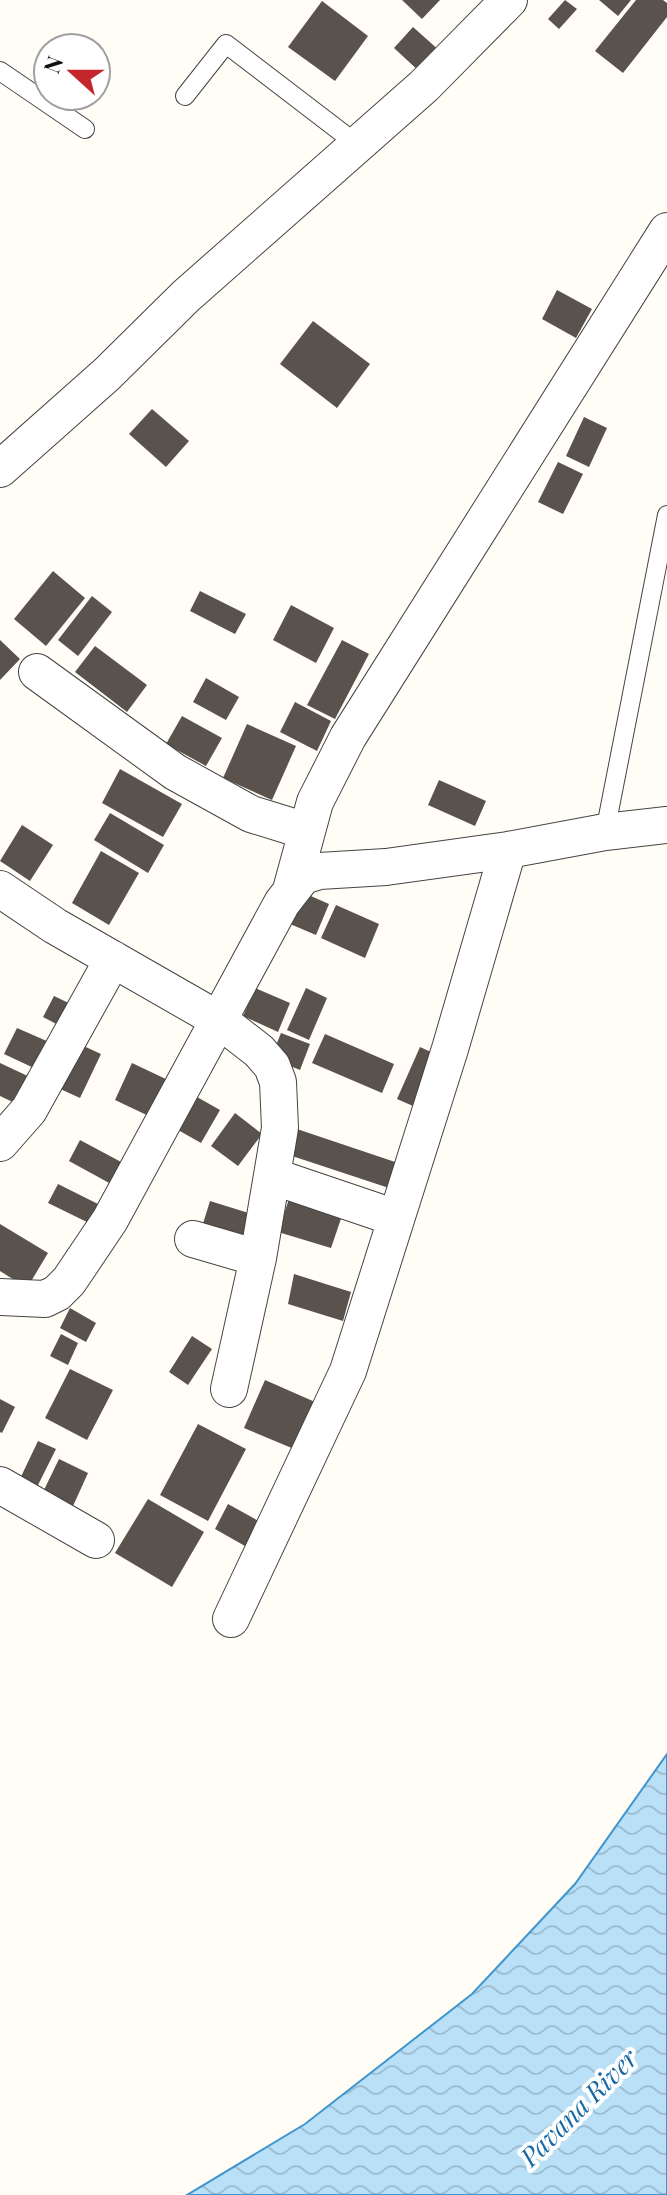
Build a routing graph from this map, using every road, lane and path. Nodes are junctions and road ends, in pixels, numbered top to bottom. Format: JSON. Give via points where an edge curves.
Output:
{"nodes":[{"id":1,"x":509,"y":0,"type":"edge"},
{"id":2,"x":0,"y":71,"type":"edge"},
{"id":3,"x":185,"y":96,"type":"dead end"},
{"id":4,"x":85,"y":129,"type":"dead end"},
{"id":5,"x":358,"y":145,"type":"junction"},
{"id":6,"x":667,"y":231,"type":"edge"},
{"id":7,"x":0,"y":468,"type":"edge"},
{"id":8,"x":667,"y":515,"type":"edge"},
{"id":9,"x":37,"y":672,"type":"dead end"},
{"id":10,"x":667,"y":825,"type":"edge"},
{"id":11,"x":306,"y":831,"type":"junction"},
{"id":12,"x":605,"y":832,"type":"junction"},
{"id":13,"x":508,"y":850,"type":"junction"},
{"id":14,"x":0,"y":889,"type":"edge"},
{"id":15,"x":291,"y":890,"type":"junction"},
{"id":16,"x":113,"y":959,"type":"junction"},
{"id":17,"x":219,"y":1020,"type":"junction"},
{"id":18,"x":0,"y":1143,"type":"edge"},
{"id":19,"x":272,"y":1176,"type":"junction"},
{"id":20,"x":396,"y":1218,"type":"junction"},
{"id":21,"x":193,"y":1239,"type":"dead end"},
{"id":22,"x":258,"y":1258,"type":"junction"},
{"id":23,"x":0,"y":1297,"type":"edge"},
{"id":24,"x":229,"y":1389,"type":"dead end"},
{"id":25,"x":0,"y":1485,"type":"edge"},
{"id":26,"x":96,"y":1540,"type":"dead end"},
{"id":27,"x":231,"y":1619,"type":"dead end"}],
"edges":[{"from":1,"to":5,"type":"street"},
{"from":2,"to":4,"type":"lane"},
{"from":3,"to":5,"type":"lane","via":[[226,44]]},
{"from":5,"to":7,"type":"street"},
{"from":6,"to":11,"type":"street","via":[[348,737]]},
{"from":8,"to":12,"type":"lane"},
{"from":9,"to":11,"type":"street","via":[[175,772],[251,814]]},
{"from":10,"to":12,"type":"street"},
{"from":11,"to":15,"type":"street"},
{"from":12,"to":13,"type":"street"},
{"from":13,"to":15,"type":"street","via":[[319,871],[303,876]]},
{"from":13,"to":20,"type":"street"},
{"from":14,"to":16,"type":"street"},
{"from":15,"to":17,"type":"street"},
{"from":16,"to":17,"type":"street"},
{"from":16,"to":18,"type":"street","via":[[29,1110]]},
{"from":17,"to":19,"type":"street","via":[[259,1051],[278,1082],[280,1128]]},
{"from":17,"to":23,"type":"street","via":[[110,1220],[69,1281],[45,1299]]},
{"from":19,"to":20,"type":"street"},
{"from":19,"to":22,"type":"street"},
{"from":20,"to":27,"type":"street","via":[[348,1371]]},
{"from":21,"to":22,"type":"street"},
{"from":22,"to":24,"type":"street"},
{"from":25,"to":26,"type":"street"}]}
